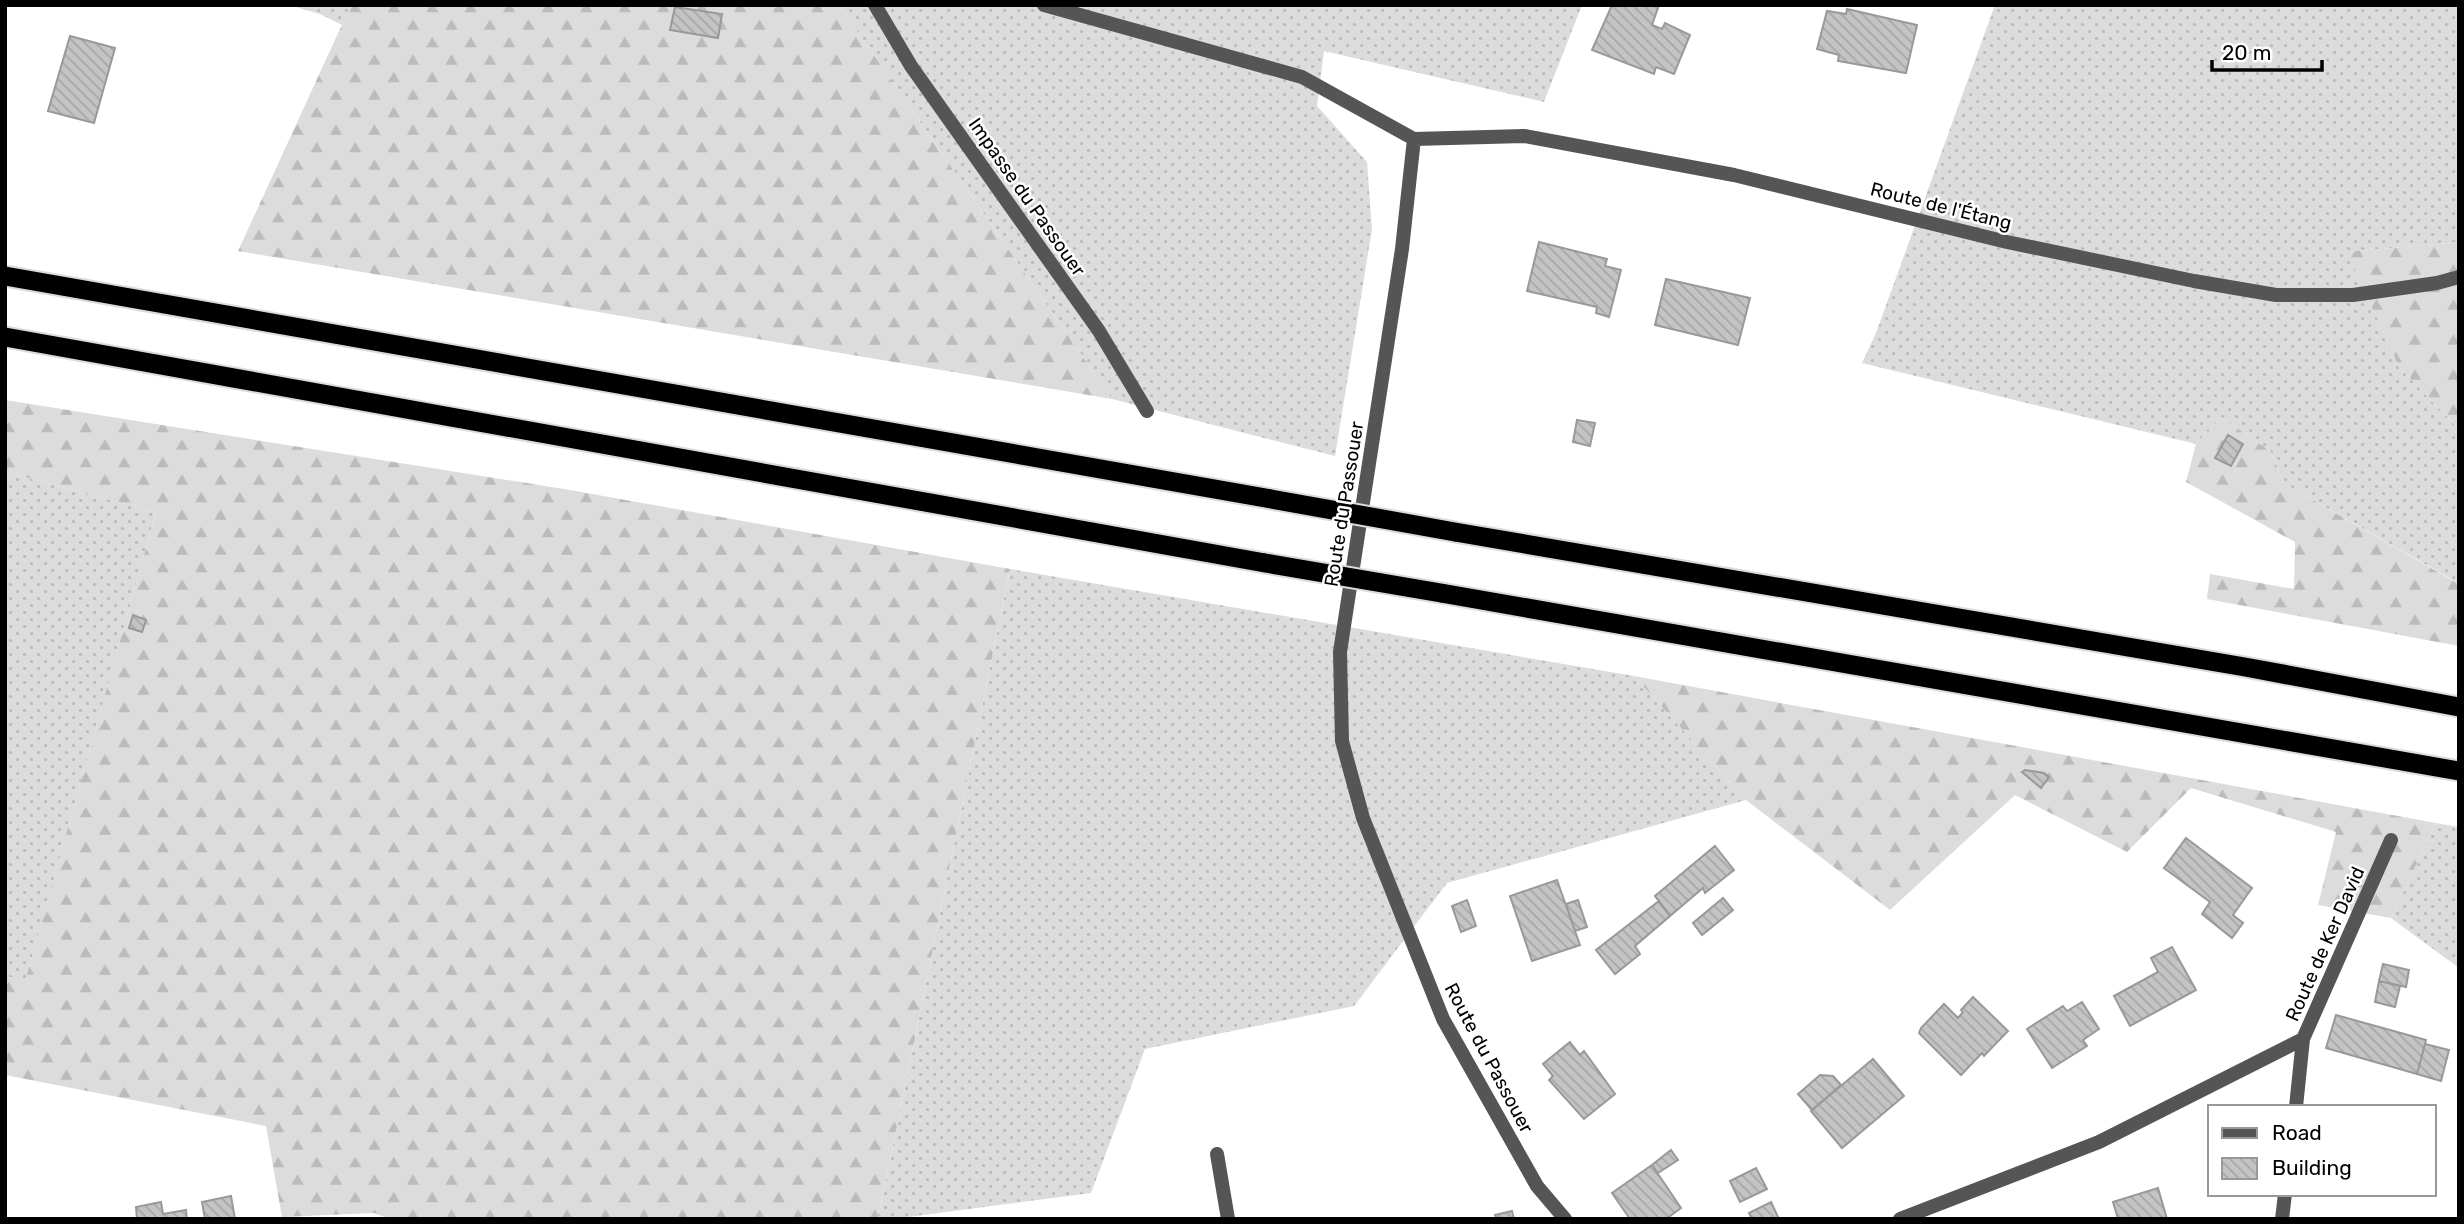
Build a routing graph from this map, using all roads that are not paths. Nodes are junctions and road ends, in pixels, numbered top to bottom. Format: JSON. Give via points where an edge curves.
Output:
{"nodes":[{"id":1,"x":875,"y":5,"type":"edge"},
{"id":2,"x":1044,"y":5,"type":"edge"},
{"id":3,"x":1414,"y":139,"type":"junction"},
{"id":4,"x":5,"y":276,"type":"edge"},
{"id":5,"x":2459,"y":277,"type":"edge"},
{"id":6,"x":5,"y":337,"type":"edge"},
{"id":7,"x":1147,"y":411,"type":"dead end"},
{"id":8,"x":2459,"y":707,"type":"edge"},
{"id":9,"x":2459,"y":771,"type":"edge"},
{"id":10,"x":2391,"y":840,"type":"dead end"},
{"id":11,"x":2304,"y":1040,"type":"junction"},
{"id":12,"x":2295,"y":1105,"type":"edge"},
{"id":13,"x":1217,"y":1154,"type":"dead end"},
{"id":14,"x":2285,"y":1196,"type":"edge"},
{"id":15,"x":1228,"y":1219,"type":"edge"},
{"id":16,"x":1565,"y":1219,"type":"edge"},
{"id":17,"x":1900,"y":1219,"type":"edge"},
{"id":18,"x":2282,"y":1219,"type":"edge"}],
"edges":[{"from":1,"to":7,"type":"street","name":"Impasse du Passouer","via":[[918,76],[1099,331]]},
{"from":2,"to":3,"type":"street","via":[[1302,77]]},
{"from":3,"to":5,"type":"street","name":"Route de l'Étang","via":[[1524,136],[1734,175],[2007,242],[2276,295],[2353,295]]},
{"from":3,"to":16,"type":"street","name":"Route du Passouer","via":[[1402,249],[1340,652],[1342,741],[1363,818],[1443,1019],[1537,1186]]},
{"from":4,"to":8,"type":"highway","bridge":true},
{"from":6,"to":9,"type":"highway","bridge":true},
{"from":10,"to":11,"type":"street","name":"Route de Ker David"},
{"from":11,"to":12,"type":"street","name":"Route de Ker David"},
{"from":11,"to":17,"type":"street","via":[[2099,1142]]},
{"from":13,"to":15,"type":"street"},
{"from":14,"to":18,"type":"street"}]}
